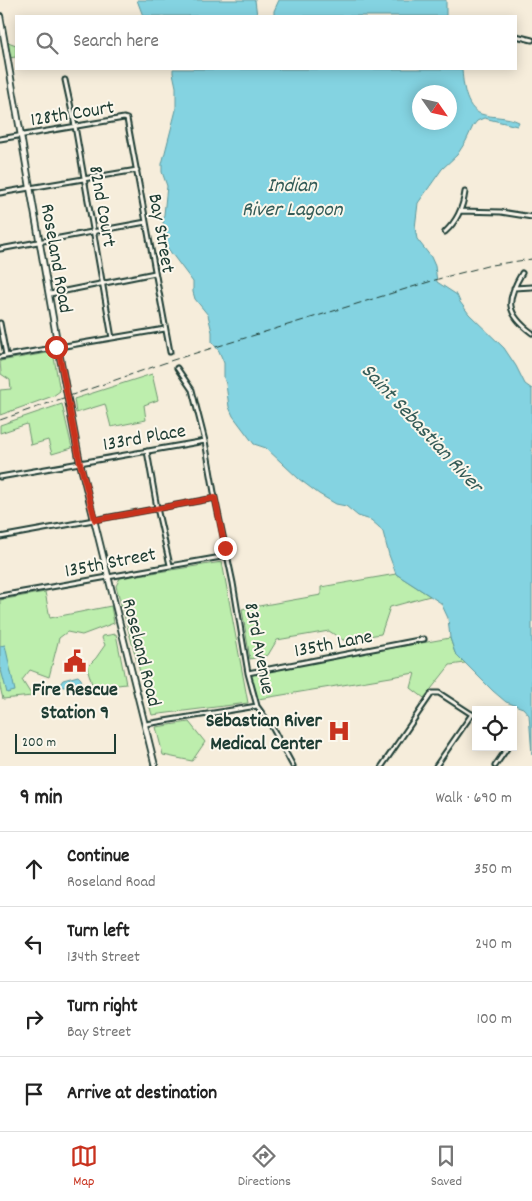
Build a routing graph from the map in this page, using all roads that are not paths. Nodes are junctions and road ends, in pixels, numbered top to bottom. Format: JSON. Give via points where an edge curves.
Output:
{"nodes":[{"id":1,"x":0,"y":16,"type":"edge"},
{"id":2,"x":517,"y":36,"type":"edge"},
{"id":3,"x":532,"y":40,"type":"edge"},
{"id":4,"x":66,"y":80,"type":"dead end"},
{"id":5,"x":127,"y":119,"type":"joint"},
{"id":6,"x":75,"y":126,"type":"junction"},
{"id":7,"x":22,"y":135,"type":"junction"},
{"id":8,"x":0,"y":139,"type":"edge"},
{"id":9,"x":137,"y":170,"type":"junction"},
{"id":10,"x":84,"y":179,"type":"junction"},
{"id":11,"x":31,"y":188,"type":"junction"},
{"id":12,"x":465,"y":192,"type":"dead end"},
{"id":13,"x":0,"y":193,"type":"edge"},
{"id":14,"x":460,"y":211,"type":"junction"},
{"id":15,"x":532,"y":217,"type":"edge"},
{"id":16,"x":146,"y":222,"type":"junction"},
{"id":17,"x":93,"y":231,"type":"junction"},
{"id":18,"x":445,"y":232,"type":"dead end"},
{"id":19,"x":40,"y":242,"type":"junction"},
{"id":20,"x":0,"y":249,"type":"edge"},
{"id":21,"x":155,"y":273,"type":"junction"},
{"id":22,"x":522,"y":273,"type":"dead end"},
{"id":23,"x":103,"y":285,"type":"junction"},
{"id":24,"x":514,"y":288,"type":"junction"},
{"id":25,"x":532,"y":288,"type":"edge"},
{"id":26,"x":50,"y":294,"type":"junction"},
{"id":27,"x":0,"y":323,"type":"edge"},
{"id":28,"x":165,"y":329,"type":"junction"},
{"id":29,"x":532,"y":333,"type":"edge"},
{"id":30,"x":112,"y":338,"type":"junction"},
{"id":31,"x":58,"y":347,"type":"junction"},
{"id":32,"x":170,"y":352,"type":"dead end"},
{"id":33,"x":6,"y":355,"type":"junction"},
{"id":34,"x":0,"y":357,"type":"edge"},
{"id":35,"x":177,"y":368,"type":"dead end"},
{"id":36,"x":205,"y":441,"type":"junction"},
{"id":37,"x":147,"y":451,"type":"junction"},
{"id":38,"x":80,"y":463,"type":"junction"},
{"id":39,"x":0,"y":477,"type":"edge"},
{"id":40,"x":215,"y":498,"type":"junction"},
{"id":41,"x":157,"y":508,"type":"junction"},
{"id":42,"x":95,"y":520,"type":"junction"},
{"id":43,"x":0,"y":537,"type":"edge"},
{"id":44,"x":227,"y":556,"type":"junction"},
{"id":45,"x":170,"y":565,"type":"junction"},
{"id":46,"x":109,"y":576,"type":"junction"},
{"id":47,"x":0,"y":596,"type":"edge"},
{"id":48,"x":424,"y":639,"type":"dead end"},
{"id":49,"x":248,"y":673,"type":"junction"},
{"id":50,"x":257,"y":706,"type":"junction"},
{"id":51,"x":472,"y":714,"type":"joint"},
{"id":52,"x":146,"y":724,"type":"junction"},
{"id":53,"x":505,"y":751,"type":"edge"},
{"id":54,"x":155,"y":766,"type":"edge"},
{"id":55,"x":293,"y":766,"type":"edge"},
{"id":56,"x":382,"y":766,"type":"edge"},
{"id":57,"x":436,"y":766,"type":"edge"},
{"id":58,"x":495,"y":766,"type":"edge"}],
"edges":[{"from":1,"to":7,"type":"main road","name":"Roseland Road"},
{"from":2,"to":3,"type":"street"},
{"from":4,"to":6,"type":"street","name":"82nd Court"},
{"from":5,"to":6,"type":"street","name":"128th Court"},
{"from":5,"to":9,"type":"street","name":"Bay Street"},
{"from":6,"to":7,"type":"street","name":"128th Court"},
{"from":6,"to":10,"type":"street","name":"82nd Court"},
{"from":7,"to":8,"type":"street","name":"128th Court"},
{"from":7,"to":11,"type":"main road","name":"Roseland Road"},
{"from":9,"to":10,"type":"street"},
{"from":9,"to":16,"type":"street","name":"Bay Street"},
{"from":10,"to":11,"type":"street"},
{"from":10,"to":17,"type":"street","name":"82nd Court"},
{"from":11,"to":13,"type":"street"},
{"from":11,"to":19,"type":"main road","name":"Roseland Road"},
{"from":12,"to":14,"type":"street"},
{"from":14,"to":15,"type":"street"},
{"from":14,"to":18,"type":"street"},
{"from":16,"to":17,"type":"street"},
{"from":16,"to":21,"type":"street","name":"Bay Street"},
{"from":17,"to":19,"type":"street"},
{"from":17,"to":23,"type":"street","name":"82nd Court"},
{"from":19,"to":20,"type":"street"},
{"from":19,"to":26,"type":"main road","name":"Roseland Road"},
{"from":21,"to":23,"type":"street"},
{"from":21,"to":28,"type":"street","name":"Bay Street"},
{"from":22,"to":24,"type":"street"},
{"from":23,"to":26,"type":"street"},
{"from":23,"to":30,"type":"street","name":"82nd Court"},
{"from":24,"to":25,"type":"street"},
{"from":24,"to":29,"type":"street","via":[[510,297],[513,314]]},
{"from":26,"to":31,"type":"main road","name":"Roseland Road"},
{"from":27,"to":33,"type":"street"},
{"from":28,"to":30,"type":"street"},
{"from":28,"to":32,"type":"street","name":"Bay Street"},
{"from":30,"to":31,"type":"street"},
{"from":31,"to":33,"type":"street"},
{"from":31,"to":38,"type":"main road","name":"Roseland Road"},
{"from":33,"to":34,"type":"street"},
{"from":35,"to":36,"type":"street","via":[[192,390]]},
{"from":36,"to":37,"type":"street","name":"133rd Place"},
{"from":36,"to":40,"type":"street"},
{"from":37,"to":38,"type":"street","name":"133rd Place"},
{"from":37,"to":41,"type":"street"},
{"from":38,"to":39,"type":"street","name":"133rd Place"},
{"from":38,"to":42,"type":"main road","name":"Roseland Road"},
{"from":40,"to":41,"type":"street"},
{"from":40,"to":44,"type":"street"},
{"from":41,"to":42,"type":"street"},
{"from":41,"to":45,"type":"street"},
{"from":42,"to":43,"type":"street"},
{"from":42,"to":46,"type":"main road","name":"Roseland Road"},
{"from":44,"to":45,"type":"street","name":"135th Street"},
{"from":44,"to":49,"type":"street","name":"83rd Avenue"},
{"from":45,"to":46,"type":"street","name":"135th Street"},
{"from":46,"to":47,"type":"street","name":"135th Street"},
{"from":46,"to":52,"type":"main road","name":"Roseland Road"},
{"from":48,"to":49,"type":"street","name":"135th Lane"},
{"from":49,"to":50,"type":"street","name":"83rd Avenue"},
{"from":50,"to":52,"type":"street"},
{"from":50,"to":55,"type":"street","name":"83rd Avenue"},
{"from":51,"to":56,"type":"street","via":[[436,692],[432,693]]},
{"from":51,"to":57,"type":"street"},
{"from":52,"to":54,"type":"main road","name":"Roseland Road"},
{"from":53,"to":58,"type":"street"}]}
